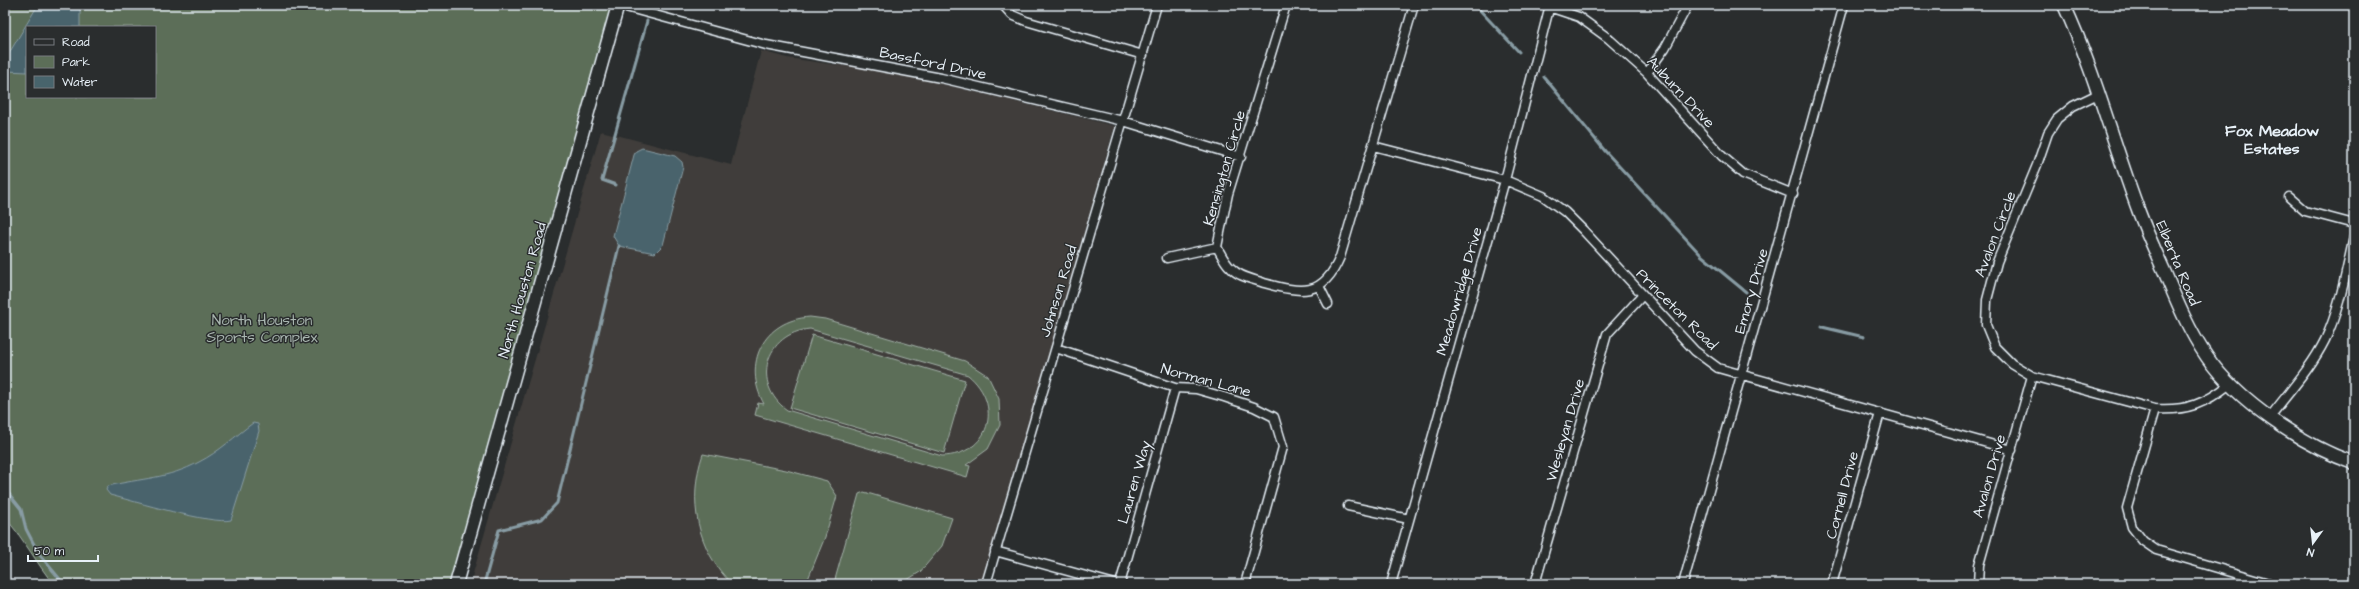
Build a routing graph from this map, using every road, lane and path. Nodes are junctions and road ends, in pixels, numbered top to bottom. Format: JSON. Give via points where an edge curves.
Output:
{"nodes":[{"id":1,"x":618,"y":5,"type":"edge"},
{"id":2,"x":1003,"y":5,"type":"edge"},
{"id":3,"x":1157,"y":5,"type":"edge"},
{"id":4,"x":1286,"y":5,"type":"edge"},
{"id":5,"x":1414,"y":5,"type":"edge"},
{"id":6,"x":1688,"y":5,"type":"edge"},
{"id":7,"x":1844,"y":5,"type":"edge"},
{"id":8,"x":2064,"y":5,"type":"edge"},
{"id":9,"x":1550,"y":6,"type":"edge"},
{"id":10,"x":1143,"y":55,"type":"junction"},
{"id":11,"x":1647,"y":73,"type":"junction"},
{"id":12,"x":2098,"y":94,"type":"junction"},
{"id":13,"x":1123,"y":121,"type":"junction"},
{"id":14,"x":1373,"y":146,"type":"junction"},
{"id":15,"x":1241,"y":157,"type":"junction"},
{"id":16,"x":1505,"y":180,"type":"junction"},
{"id":17,"x":1793,"y":194,"type":"junction"},
{"id":18,"x":2289,"y":197,"type":"dead end"},
{"id":19,"x":2354,"y":224,"type":"edge"},
{"id":20,"x":2354,"y":237,"type":"edge"},
{"id":21,"x":1217,"y":247,"type":"junction"},
{"id":22,"x":1167,"y":258,"type":"dead end"},
{"id":23,"x":1319,"y":286,"type":"junction"},
{"id":24,"x":1642,"y":296,"type":"junction"},
{"id":25,"x":1328,"y":304,"type":"dead end"},
{"id":26,"x":1056,"y":348,"type":"junction"},
{"id":27,"x":1741,"y":374,"type":"junction"},
{"id":28,"x":2032,"y":376,"type":"junction"},
{"id":29,"x":2230,"y":384,"type":"junction"},
{"id":30,"x":1175,"y":388,"type":"junction"},
{"id":31,"x":2155,"y":409,"type":"junction"},
{"id":32,"x":1880,"y":414,"type":"junction"},
{"id":33,"x":2270,"y":417,"type":"junction"},
{"id":34,"x":2012,"y":450,"type":"junction"},
{"id":35,"x":2354,"y":463,"type":"edge"},
{"id":36,"x":1348,"y":506,"type":"dead end"},
{"id":37,"x":1409,"y":519,"type":"junction"},
{"id":38,"x":995,"y":551,"type":"junction"},
{"id":39,"x":456,"y":584,"type":"edge"},
{"id":40,"x":986,"y":584,"type":"edge"},
{"id":41,"x":1115,"y":584,"type":"edge"},
{"id":42,"x":1120,"y":584,"type":"edge"},
{"id":43,"x":1245,"y":584,"type":"edge"},
{"id":44,"x":1391,"y":584,"type":"edge"},
{"id":45,"x":1535,"y":584,"type":"edge"},
{"id":46,"x":1683,"y":584,"type":"edge"},
{"id":47,"x":1832,"y":584,"type":"edge"},
{"id":48,"x":1978,"y":584,"type":"edge"},
{"id":49,"x":2272,"y":584,"type":"edge"}],
"edges":[{"from":1,"to":13,"type":"street","name":"Bassford Drive","via":[[766,46],[942,78]]},
{"from":1,"to":39,"type":"street","name":"North Houston Road"},
{"from":2,"to":10,"type":"street","via":[[1012,15],[1026,21]]},
{"from":3,"to":10,"type":"street","name":"Johnson Road"},
{"from":4,"to":15,"type":"street","name":"Kensington Circle"},
{"from":5,"to":14,"type":"street"},
{"from":6,"to":11,"type":"street","via":[[1665,48]]},
{"from":7,"to":17,"type":"street","name":"Emory Drive"},
{"from":8,"to":12,"type":"street","name":"Elberta Road","via":[[2090,64]]},
{"from":9,"to":11,"type":"street","name":"Auburn Drive","via":[[1579,17],[1608,38]]},
{"from":9,"to":16,"type":"street","name":"Meadowridge Drive"},
{"from":10,"to":13,"type":"street","name":"Johnson Road"},
{"from":11,"to":17,"type":"street","name":"Auburn Drive","via":[[1732,165],[1743,174]]},
{"from":12,"to":28,"type":"street","name":"Avalon Circle","via":[[2057,118],[2048,134],[1997,262],[1987,300],[1986,325],[1995,347],[2012,364]]},
{"from":12,"to":29,"type":"street","name":"Elberta Road","via":[[2139,213],[2188,326],[2207,358]]},
{"from":13,"to":15,"type":"street","name":"Bassford Drive"},
{"from":13,"to":26,"type":"street","name":"Johnson Road"},
{"from":14,"to":16,"type":"street","name":"Princeton Road"},
{"from":14,"to":23,"type":"street","via":[[1340,258],[1334,271]]},
{"from":15,"to":21,"type":"street","name":"Kensington Circle","via":[[1228,194]]},
{"from":16,"to":24,"type":"street","name":"Princeton Road","via":[[1543,196],[1565,212]]},
{"from":16,"to":37,"type":"street","name":"Meadowridge Drive"},
{"from":17,"to":27,"type":"street","name":"Emory Drive"},
{"from":18,"to":19,"type":"street","via":[[2305,211]]},
{"from":20,"to":33,"type":"street","via":[[2325,339],[2308,367]]},
{"from":21,"to":22,"type":"street"},
{"from":21,"to":23,"type":"street","name":"Kensington Circle","via":[[1231,268],[1242,276],[1290,290],[1310,290]]},
{"from":23,"to":25,"type":"street"},
{"from":24,"to":27,"type":"street","name":"Princeton Road","via":[[1695,351],[1718,368]]},
{"from":24,"to":45,"type":"street","name":"Wesleyan Drive","via":[[1607,334]]},
{"from":26,"to":30,"type":"street","name":"Norman Lane"},
{"from":26,"to":38,"type":"street","name":"Johnson Road"},
{"from":27,"to":32,"type":"street","name":"Princeton Road"},
{"from":27,"to":46,"type":"street","name":"Emory Drive"},
{"from":28,"to":31,"type":"street","name":"Avalon Circle"},
{"from":28,"to":34,"type":"street","name":"Avalon Drive"},
{"from":29,"to":31,"type":"street","name":"Avalon Circle","via":[[2212,398],[2193,406],[2174,410]]},
{"from":29,"to":33,"type":"street","name":"Elberta Road"},
{"from":30,"to":42,"type":"street","name":"Lauren Way"},
{"from":30,"to":43,"type":"street","name":"Norman Lane","via":[[1196,390],[1254,407],[1274,417],[1280,433],[1283,447]]},
{"from":31,"to":49,"type":"street","via":[[2127,508],[2132,527],[2143,541],[2156,550]]},
{"from":32,"to":34,"type":"street","name":"Princeton Road"},
{"from":32,"to":47,"type":"street","name":"Cornell Drive"},
{"from":33,"to":35,"type":"street","name":"Elberta Road","via":[[2314,446]]},
{"from":34,"to":48,"type":"street","name":"Avalon Drive","via":[[1979,565]]},
{"from":36,"to":37,"type":"street"},
{"from":37,"to":44,"type":"street","name":"Meadowridge Drive"},
{"from":38,"to":40,"type":"street","name":"Johnson Road"},
{"from":38,"to":41,"type":"street"}]}
